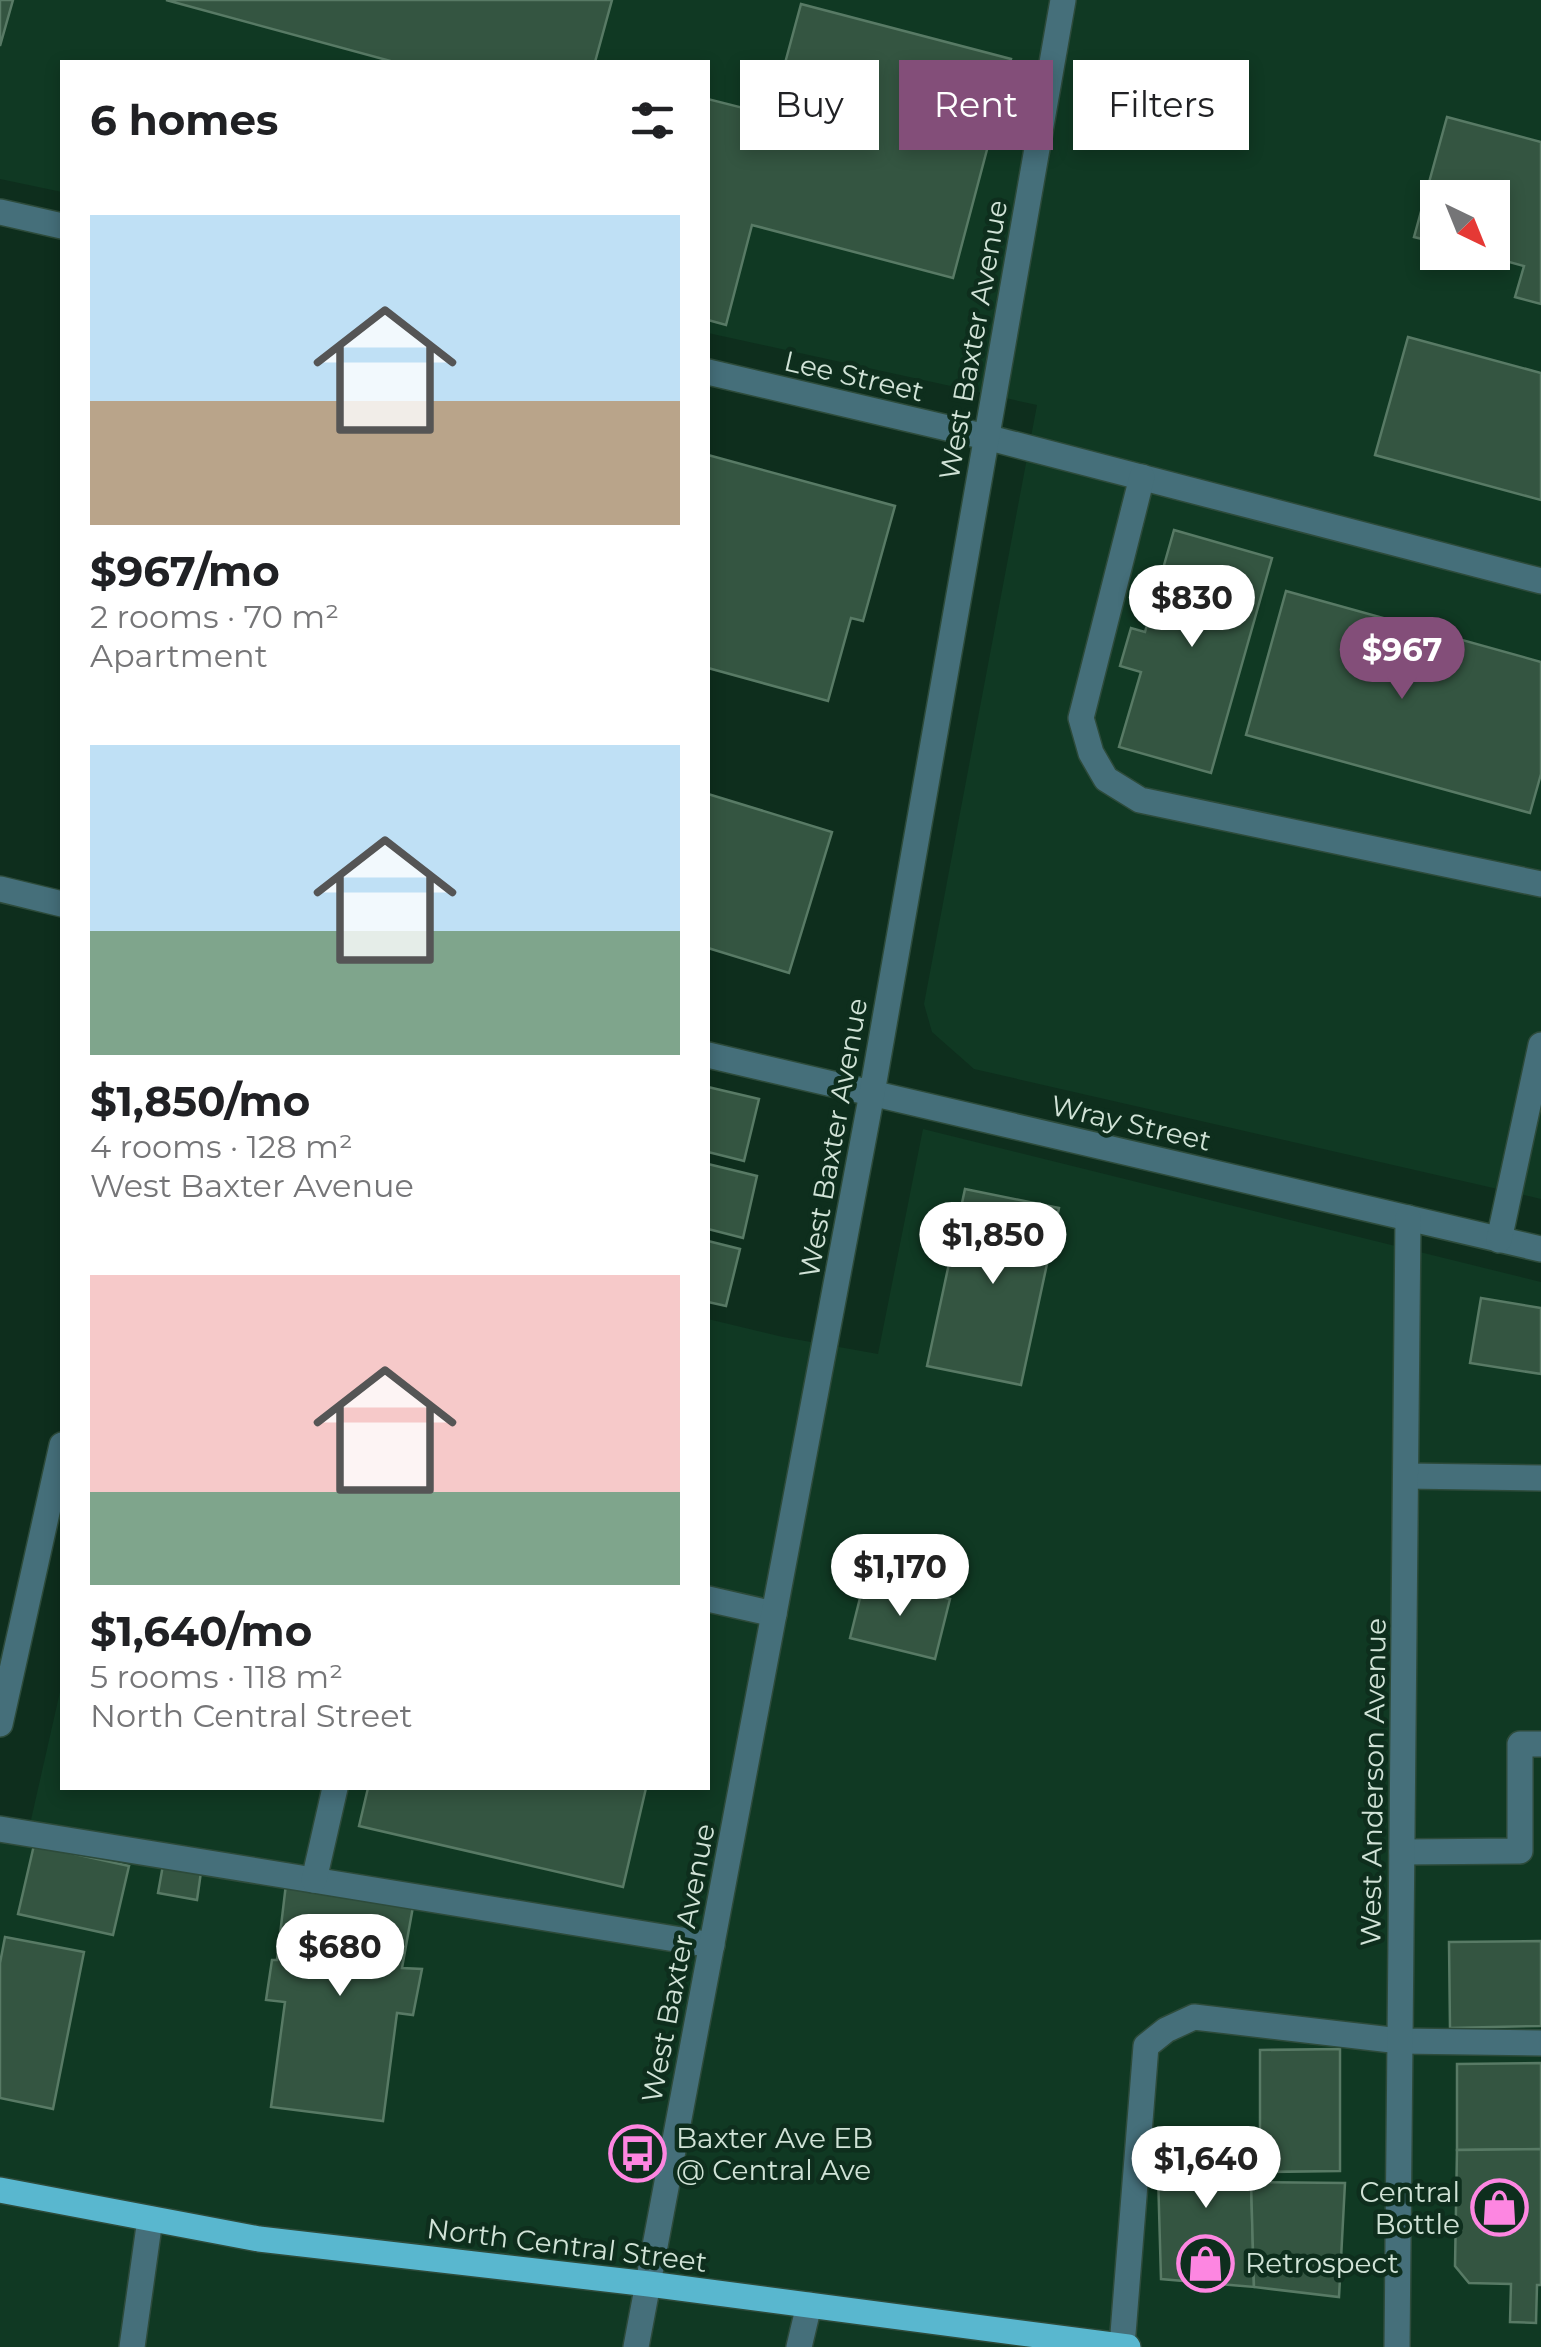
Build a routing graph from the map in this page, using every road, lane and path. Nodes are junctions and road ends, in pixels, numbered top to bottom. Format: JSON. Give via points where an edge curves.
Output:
{"nodes":[{"id":1,"x":1064,"y":0,"type":"edge"},
{"id":2,"x":0,"y":212,"type":"edge"},
{"id":3,"x":60,"y":226,"type":"edge"},
{"id":4,"x":710,"y":372,"type":"edge"},
{"id":5,"x":986,"y":437,"type":"junction"},
{"id":6,"x":1142,"y":477,"type":"junction"},
{"id":7,"x":1541,"y":580,"type":"edge"},
{"id":8,"x":1541,"y":884,"type":"edge"},
{"id":9,"x":0,"y":889,"type":"edge"},
{"id":10,"x":60,"y":904,"type":"edge"},
{"id":11,"x":1541,"y":1046,"type":"edge"},
{"id":12,"x":710,"y":1055,"type":"edge"},
{"id":13,"x":872,"y":1093,"type":"junction"},
{"id":14,"x":1408,"y":1218,"type":"junction"},
{"id":15,"x":1500,"y":1240,"type":"junction"},
{"id":16,"x":1541,"y":1249,"type":"edge"},
{"id":17,"x":60,"y":1453,"type":"edge"},
{"id":18,"x":1406,"y":1476,"type":"junction"},
{"id":19,"x":1541,"y":1478,"type":"edge"},
{"id":20,"x":710,"y":1599,"type":"edge"},
{"id":21,"x":774,"y":1614,"type":"junction"},
{"id":22,"x":0,"y":1724,"type":"edge"},
{"id":23,"x":1541,"y":1744,"type":"edge"},
{"id":24,"x":335,"y":1790,"type":"edge"},
{"id":25,"x":0,"y":1829,"type":"edge"},
{"id":26,"x":1402,"y":1852,"type":"junction"},
{"id":27,"x":1531,"y":1852,"type":"edge"},
{"id":28,"x":314,"y":1880,"type":"junction"},
{"id":29,"x":712,"y":1945,"type":"junction"},
{"id":30,"x":1400,"y":2041,"type":"junction"},
{"id":31,"x":1541,"y":2043,"type":"edge"},
{"id":32,"x":0,"y":2190,"type":"edge"},
{"id":33,"x":150,"y":2219,"type":"junction"},
{"id":34,"x":649,"y":2284,"type":"junction"},
{"id":35,"x":809,"y":2305,"type":"junction"},
{"id":36,"x":1006,"y":2339,"type":"edge"},
{"id":37,"x":132,"y":2347,"type":"edge"},
{"id":38,"x":636,"y":2347,"type":"edge"},
{"id":39,"x":798,"y":2347,"type":"edge"},
{"id":40,"x":1125,"y":2347,"type":"edge"},
{"id":41,"x":1397,"y":2347,"type":"edge"}],
"edges":[{"from":1,"to":5,"type":"street","name":"West Baxter Avenue"},
{"from":2,"to":3,"type":"street"},
{"from":4,"to":5,"type":"street","name":"Lee Street"},
{"from":5,"to":6,"type":"street","name":"Lee Street"},
{"from":5,"to":13,"type":"street","name":"West Baxter Avenue"},
{"from":6,"to":7,"type":"street","name":"Lee Street"},
{"from":6,"to":8,"type":"street","via":[[1081,718],[1106,779],[1140,800]]},
{"from":9,"to":10,"type":"street"},
{"from":11,"to":15,"type":"street"},
{"from":12,"to":13,"type":"street","name":"Wray Street"},
{"from":13,"to":14,"type":"street","name":"Wray Street"},
{"from":13,"to":21,"type":"street","name":"West Baxter Avenue"},
{"from":14,"to":15,"type":"street","name":"Wray Street"},
{"from":14,"to":18,"type":"street","name":"West Anderson Avenue"},
{"from":15,"to":16,"type":"street","name":"Wray Street"},
{"from":17,"to":22,"type":"street"},
{"from":18,"to":19,"type":"street"},
{"from":18,"to":26,"type":"street","name":"West Anderson Avenue"},
{"from":20,"to":21,"type":"street"},
{"from":21,"to":29,"type":"street","name":"West Baxter Avenue"},
{"from":23,"to":27,"type":"street","via":[[1520,1744]]},
{"from":24,"to":28,"type":"street"},
{"from":25,"to":28,"type":"street"},
{"from":26,"to":27,"type":"street"},
{"from":26,"to":30,"type":"street","name":"West Anderson Avenue"},
{"from":28,"to":29,"type":"street"},
{"from":29,"to":34,"type":"street","name":"West Baxter Avenue"},
{"from":30,"to":31,"type":"street"},
{"from":30,"to":40,"type":"street","via":[[1194,2017],[1146,2046]]},
{"from":30,"to":41,"type":"street","name":"West Anderson Avenue"},
{"from":32,"to":33,"type":"main road","name":"North Central Street"},
{"from":33,"to":34,"type":"main road","name":"North Central Street","via":[[259,2239]]},
{"from":33,"to":37,"type":"street"},
{"from":34,"to":35,"type":"main road","name":"North Central Street"},
{"from":34,"to":38,"type":"street","name":"West Baxter Avenue"},
{"from":35,"to":36,"type":"main road","name":"North Central Street"},
{"from":35,"to":39,"type":"street"},
{"from":36,"to":40,"type":"main road","name":"North Central Street"}]}
